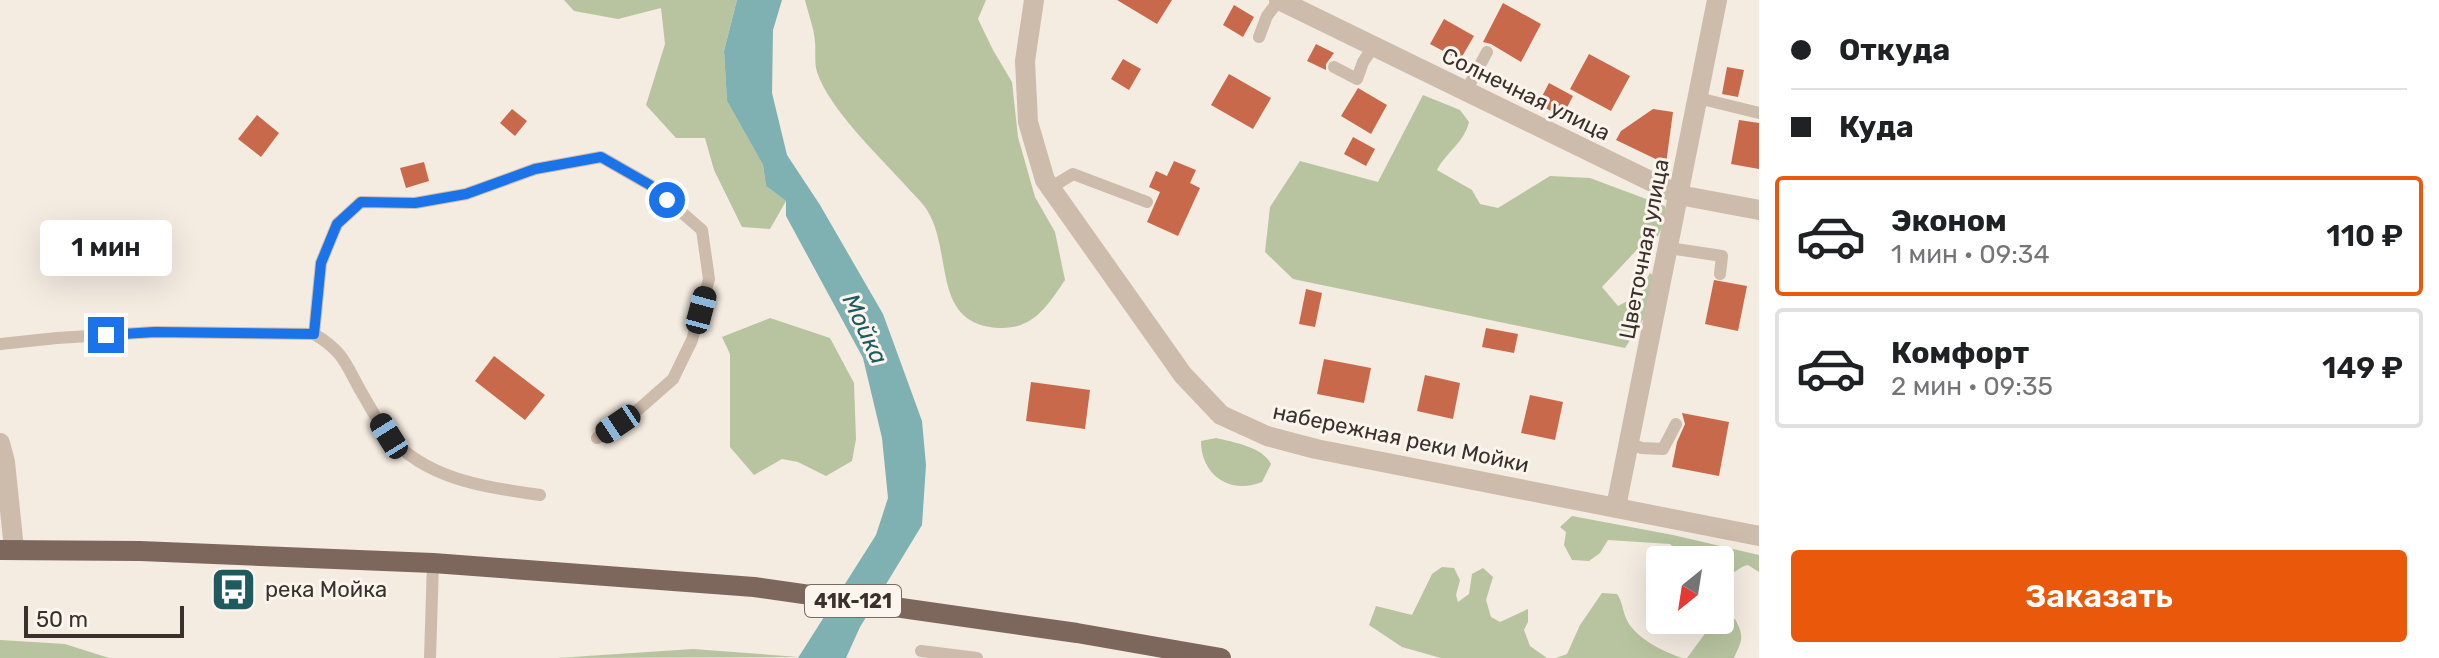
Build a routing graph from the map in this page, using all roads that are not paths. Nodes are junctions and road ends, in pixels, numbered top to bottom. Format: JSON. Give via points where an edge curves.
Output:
{"nodes":[{"id":1,"x":1034,"y":0,"type":"edge"},
{"id":2,"x":1279,"y":0,"type":"edge"},
{"id":3,"x":1717,"y":0,"type":"edge"},
{"id":4,"x":1259,"y":37,"type":"dead end"},
{"id":5,"x":1374,"y":46,"type":"junction"},
{"id":6,"x":1487,"y":52,"type":"dead end"},
{"id":7,"x":1334,"y":67,"type":"dead end"},
{"id":8,"x":1466,"y":91,"type":"junction"},
{"id":9,"x":1698,"y":98,"type":"junction"},
{"id":10,"x":1759,"y":113,"type":"edge"},
{"id":11,"x":1050,"y":188,"type":"junction"},
{"id":12,"x":1679,"y":195,"type":"junction"},
{"id":13,"x":1147,"y":202,"type":"dead end"},
{"id":14,"x":1759,"y":210,"type":"edge"},
{"id":15,"x":1669,"y":248,"type":"junction"},
{"id":16,"x":1720,"y":274,"type":"dead end"},
{"id":17,"x":314,"y":334,"type":"junction"},
{"id":18,"x":0,"y":344,"type":"edge"},
{"id":19,"x":1676,"y":424,"type":"dead end"},
{"id":20,"x":597,"y":438,"type":"dead end"},
{"id":21,"x":0,"y":443,"type":"edge"},
{"id":22,"x":1629,"y":444,"type":"junction"},
{"id":23,"x":540,"y":495,"type":"dead end"},
{"id":24,"x":1616,"y":507,"type":"junction"},
{"id":25,"x":1759,"y":536,"type":"edge"},
{"id":26,"x":7,"y":550,"type":"edge"},
{"id":27,"x":433,"y":563,"type":"junction"},
{"id":28,"x":921,"y":651,"type":"dead end"},
{"id":29,"x":430,"y":658,"type":"edge"},
{"id":30,"x":977,"y":658,"type":"edge"},
{"id":31,"x":1221,"y":658,"type":"edge"}],
"edges":[{"from":1,"to":11,"type":"street","name":"набережная реки Мойки","via":[[1025,61],[1028,122]]},
{"from":2,"to":4,"type":"lane"},
{"from":2,"to":5,"type":"street","name":"Солнечная улица"},
{"from":3,"to":9,"type":"street","name":"Цветочная улица"},
{"from":5,"to":7,"type":"lane","via":[[1357,79]]},
{"from":5,"to":8,"type":"street","name":"Солнечная улица"},
{"from":6,"to":8,"type":"lane"},
{"from":8,"to":12,"type":"street","name":"Солнечная улица"},
{"from":9,"to":10,"type":"lane"},
{"from":9,"to":12,"type":"street","name":"Цветочная улица"},
{"from":11,"to":13,"type":"lane","via":[[1073,174]]},
{"from":11,"to":24,"type":"street","name":"набережная реки Мойки","via":[[1183,375],[1221,415],[1267,436],[1316,449]]},
{"from":12,"to":14,"type":"street","name":"Солнечная улица"},
{"from":12,"to":15,"type":"street","name":"Цветочная улица"},
{"from":15,"to":16,"type":"lane","via":[[1722,256]]},
{"from":15,"to":22,"type":"street","name":"Цветочная улица"},
{"from":17,"to":18,"type":"lane","via":[[155,332]]},
{"from":17,"to":20,"type":"lane","via":[[321,263],[337,224],[361,202],[415,203],[466,194],[535,169],[601,157],[650,185],[702,230],[709,279],[692,340],[673,379]]},
{"from":17,"to":23,"type":"lane","via":[[346,362],[389,436],[423,466],[480,486]]},
{"from":19,"to":22,"type":"lane","via":[[1663,449]]},
{"from":21,"to":26,"type":"street"},
{"from":22,"to":24,"type":"street","name":"Цветочная улица"},
{"from":24,"to":25,"type":"street","name":"набережная реки Мойки"},
{"from":26,"to":27,"type":"main road","number":"41К-121"},
{"from":27,"to":29,"type":"lane"},
{"from":27,"to":31,"type":"main road","number":"41К-121","via":[[754,587]]},
{"from":28,"to":30,"type":"lane"}]}
